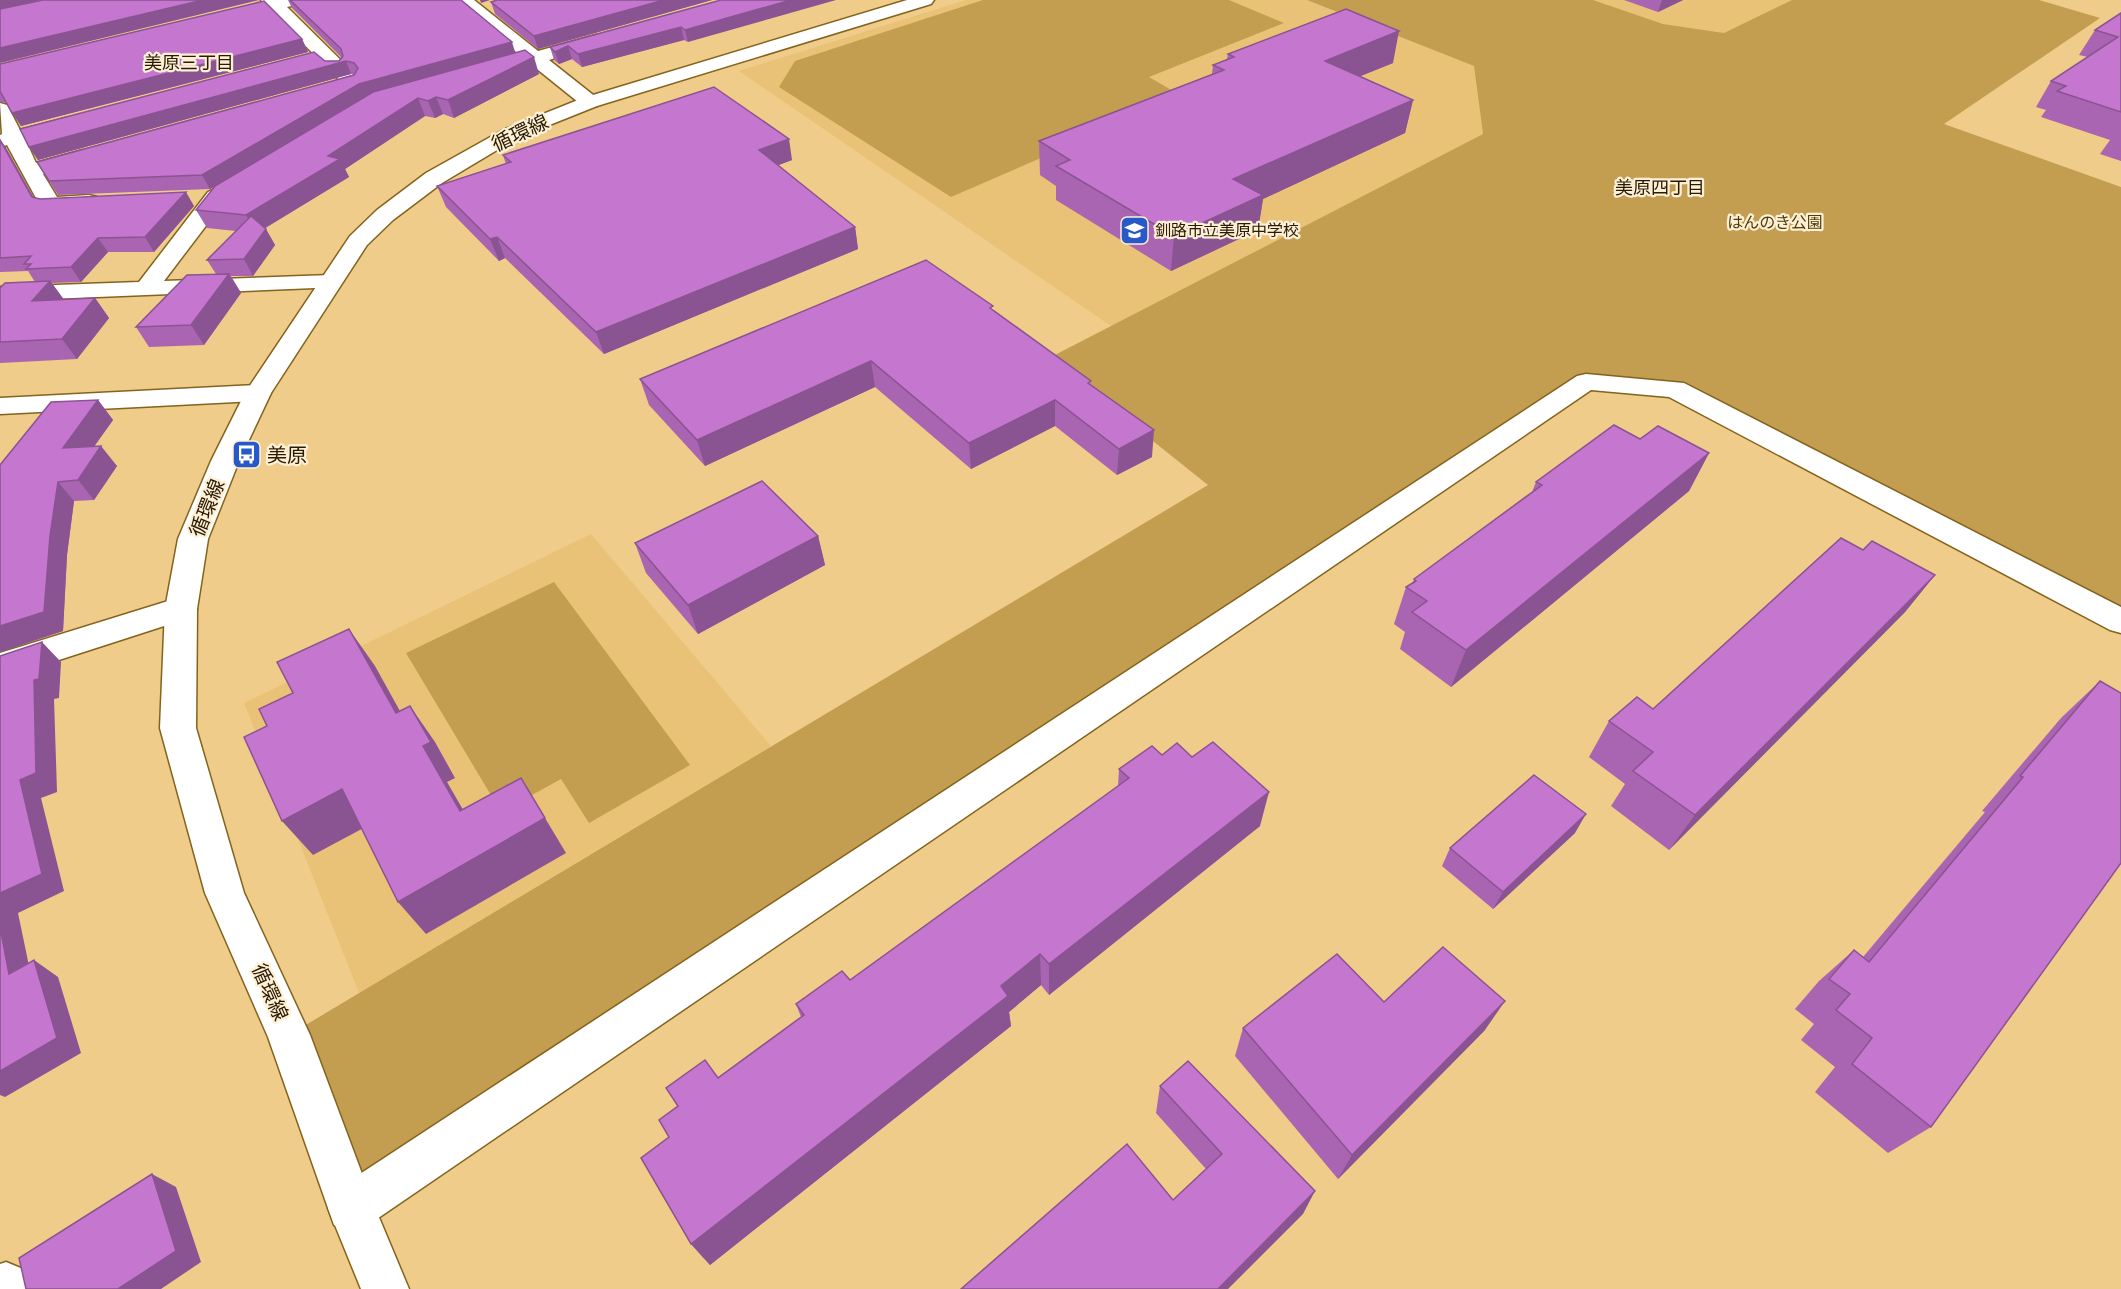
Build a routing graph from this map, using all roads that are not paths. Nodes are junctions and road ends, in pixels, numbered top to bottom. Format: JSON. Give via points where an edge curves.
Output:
{"nodes":[{"id":1,"x":295,"y":0,"type":"edge"},
{"id":2,"x":925,"y":0,"type":"edge"},
{"id":3,"x":273,"y":2,"type":"edge"},
{"id":4,"x":470,"y":6,"type":"edge"},
{"id":5,"x":498,"y":6,"type":"edge"},
{"id":6,"x":206,"y":21,"type":"edge"},
{"id":7,"x":615,"y":35,"type":"edge"},
{"id":8,"x":326,"y":55,"type":"junction"},
{"id":9,"x":536,"y":57,"type":"junction"},
{"id":10,"x":303,"y":62,"type":"edge"},
{"id":11,"x":470,"y":76,"type":"edge"},
{"id":12,"x":352,"y":82,"type":"junction"},
{"id":13,"x":329,"y":88,"type":"edge"},
{"id":14,"x":590,"y":102,"type":"junction"},
{"id":15,"x":0,"y":109,"type":"edge"},
{"id":16,"x":355,"y":114,"type":"edge"},
{"id":17,"x":84,"y":119,"type":"edge"},
{"id":18,"x":8,"y":139,"type":"edge"},
{"id":19,"x":99,"y":152,"type":"edge"},
{"id":20,"x":30,"y":171,"type":"junction"},
{"id":21,"x":244,"y":180,"type":"edge"},
{"id":22,"x":216,"y":197,"type":"junction"},
{"id":23,"x":192,"y":198,"type":"dead end"},
{"id":24,"x":109,"y":201,"type":"edge"},
{"id":25,"x":330,"y":282,"type":"junction"},
{"id":26,"x":147,"y":287,"type":"junction"},
{"id":27,"x":0,"y":294,"type":"edge"},
{"id":28,"x":258,"y":393,"type":"junction"},
{"id":29,"x":66,"y":402,"type":"junction"},
{"id":30,"x":0,"y":406,"type":"edge"},
{"id":31,"x":45,"y":427,"type":"edge"},
{"id":32,"x":181,"y":609,"type":"junction"},
{"id":33,"x":2121,"y":621,"type":"edge"},
{"id":34,"x":0,"y":666,"type":"edge"},
{"id":35,"x":351,"y":1208,"type":"junction"},
{"id":36,"x":385,"y":1289,"type":"edge"}],
"edges":[{"from":1,"to":3,"type":"street"},
{"from":2,"to":14,"type":"street","name":"循環線"},
{"from":3,"to":6,"type":"street"},
{"from":3,"to":8,"type":"street"},
{"from":4,"to":5,"type":"street"},
{"from":4,"to":9,"type":"street"},
{"from":7,"to":9,"type":"street"},
{"from":8,"to":10,"type":"street"},
{"from":8,"to":12,"type":"street"},
{"from":9,"to":11,"type":"street"},
{"from":9,"to":14,"type":"street"},
{"from":12,"to":13,"type":"street"},
{"from":12,"to":16,"type":"street","via":[[378,102]]},
{"from":14,"to":25,"type":"street","name":"循環線","via":[[510,134],[434,178],[385,214],[357,242]]},
{"from":15,"to":18,"type":"street"},
{"from":17,"to":18,"type":"street"},
{"from":18,"to":20,"type":"street"},
{"from":19,"to":20,"type":"street"},
{"from":20,"to":24,"type":"street","via":[[50,204]]},
{"from":21,"to":22,"type":"street"},
{"from":22,"to":23,"type":"street"},
{"from":22,"to":26,"type":"street"},
{"from":25,"to":26,"type":"street"},
{"from":25,"to":28,"type":"street","name":"循環線"},
{"from":26,"to":27,"type":"street"},
{"from":28,"to":29,"type":"street"},
{"from":28,"to":32,"type":"street","name":"循環線","via":[[193,539]]},
{"from":29,"to":30,"type":"street"},
{"from":29,"to":31,"type":"street"},
{"from":32,"to":34,"type":"street"},
{"from":32,"to":35,"type":"street","name":"循環線","via":[[178,728],[225,893],[289,1035]]},
{"from":33,"to":35,"type":"street","via":[[1675,389],[1586,382]]},
{"from":35,"to":36,"type":"street","name":"循環線"}]}
